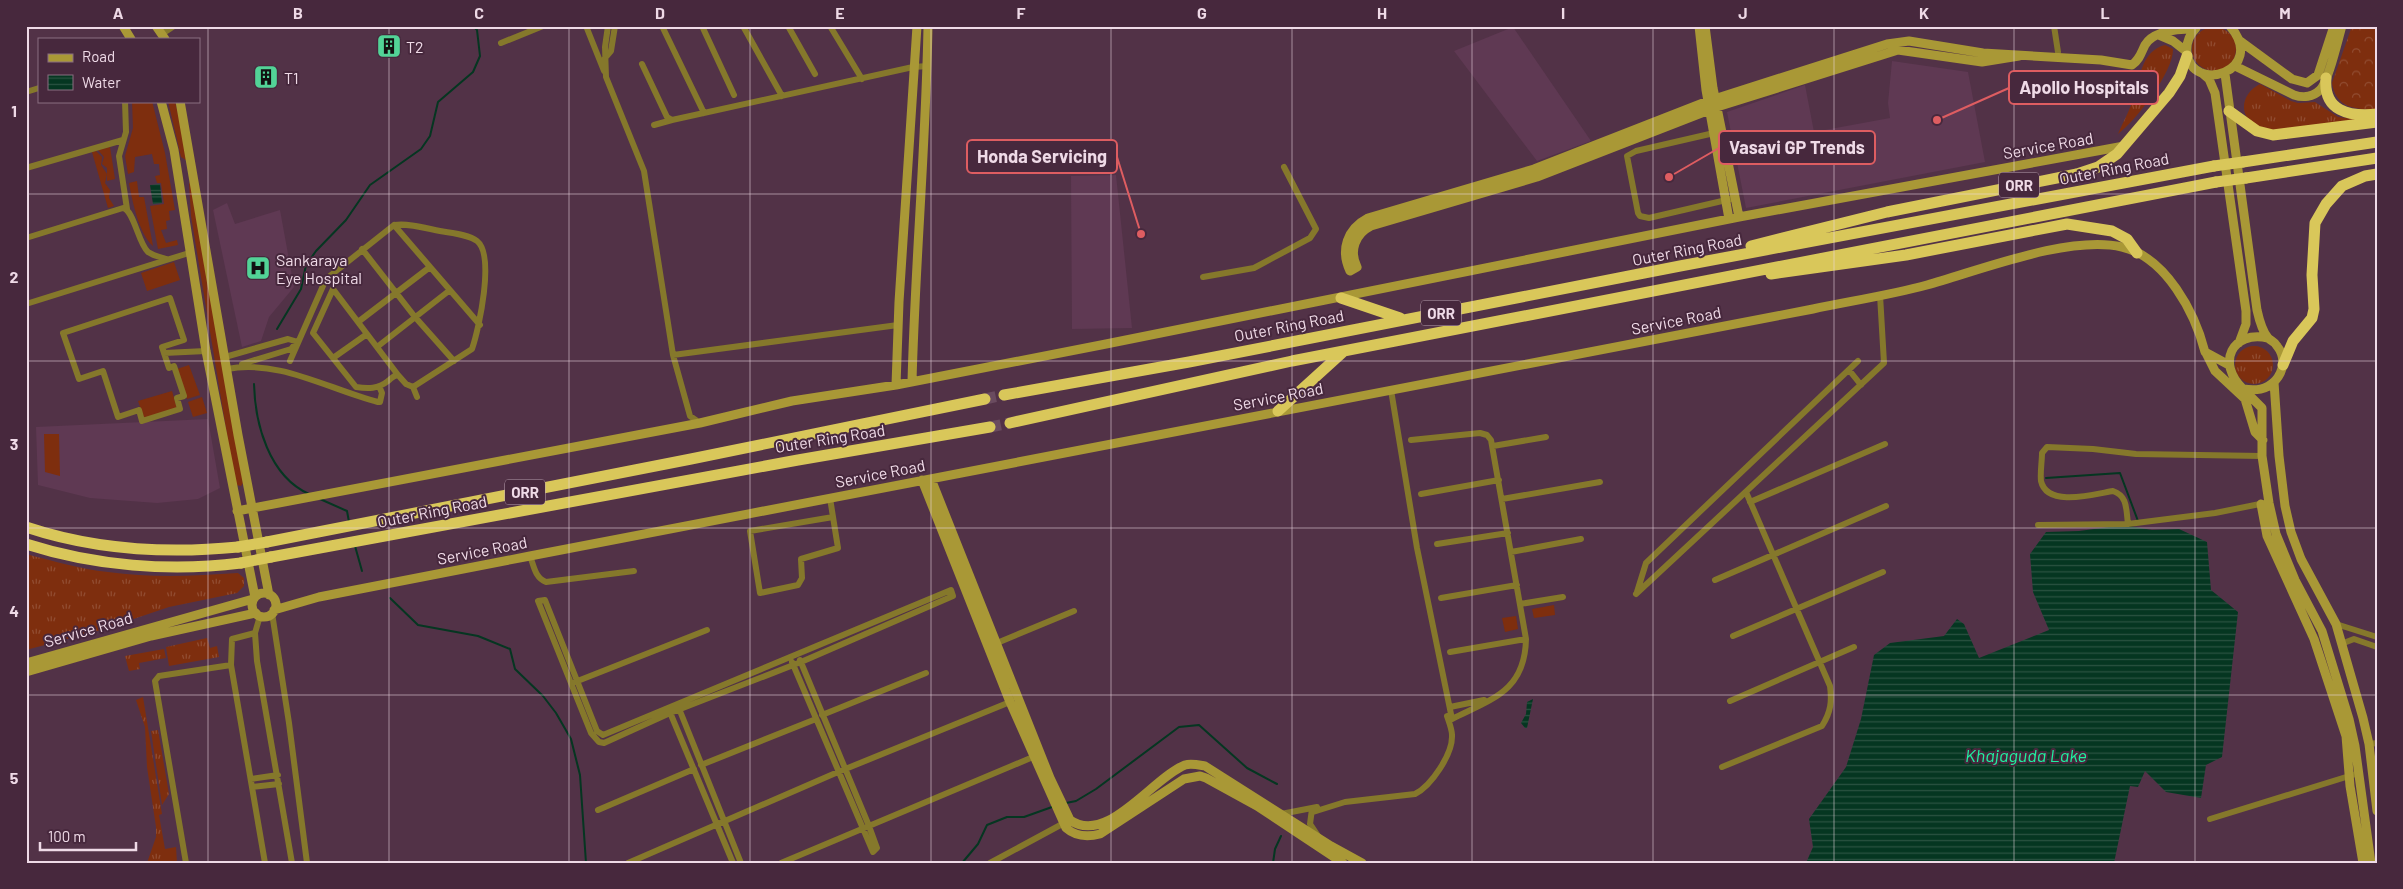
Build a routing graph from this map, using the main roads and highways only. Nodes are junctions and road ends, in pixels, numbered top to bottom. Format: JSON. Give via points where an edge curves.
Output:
{"nodes":[{"id":1,"x":122,"y":26,"type":"edge"},
{"id":2,"x":156,"y":26,"type":"edge"},
{"id":3,"x":917,"y":26,"type":"edge"},
{"id":4,"x":928,"y":26,"type":"edge"},
{"id":5,"x":1699,"y":26,"type":"edge"},
{"id":6,"x":1705,"y":26,"type":"edge"},
{"id":7,"x":2230,"y":26,"type":"edge"},
{"id":8,"x":2334,"y":26,"type":"edge"},
{"id":9,"x":2342,"y":26,"type":"edge"},
{"id":10,"x":2196,"y":28,"type":"edge"},
{"id":11,"x":2159,"y":35,"type":"junction"},
{"id":12,"x":163,"y":36,"type":"edge"},
{"id":13,"x":131,"y":38,"type":"edge"},
{"id":14,"x":2240,"y":41,"type":"junction"},
{"id":15,"x":2187,"y":54,"type":"junction"},
{"id":16,"x":2234,"y":66,"type":"junction"},
{"id":17,"x":2202,"y":73,"type":"junction"},
{"id":18,"x":2225,"y":74,"type":"junction"},
{"id":19,"x":2326,"y":78,"type":"junction"},
{"id":20,"x":161,"y":102,"type":"edge"},
{"id":21,"x":180,"y":102,"type":"edge"},
{"id":22,"x":1712,"y":104,"type":"junction"},
{"id":23,"x":2229,"y":111,"type":"junction"},
{"id":24,"x":2377,"y":114,"type":"edge"},
{"id":25,"x":2377,"y":122,"type":"edge"},
{"id":26,"x":2377,"y":142,"type":"edge"},
{"id":27,"x":2124,"y":146,"type":"junction"},
{"id":28,"x":2377,"y":158,"type":"edge"},
{"id":29,"x":192,"y":172,"type":"junction"},
{"id":30,"x":178,"y":174,"type":"junction"},
{"id":31,"x":2377,"y":174,"type":"edge"},
{"id":32,"x":906,"y":185,"type":"junction"},
{"id":33,"x":922,"y":186,"type":"junction"},
{"id":34,"x":1739,"y":217,"type":"junction"},
{"id":35,"x":1729,"y":219,"type":"junction"},
{"id":36,"x":1374,"y":220,"type":"junction"},
{"id":37,"x":2137,"y":253,"type":"junction"},
{"id":38,"x":1680,"y":266,"type":"junction"},
{"id":39,"x":900,"y":277,"type":"junction"},
{"id":40,"x":916,"y":279,"type":"junction"},
{"id":41,"x":1684,"y":286,"type":"junction"},
{"id":42,"x":1341,"y":298,"type":"junction"},
{"id":43,"x":1406,"y":319,"type":"junction"},
{"id":44,"x":2268,"y":338,"type":"junction"},
{"id":45,"x":2237,"y":345,"type":"junction"},
{"id":46,"x":1345,"y":351,"type":"junction"},
{"id":47,"x":2206,"y":352,"type":"junction"},
{"id":48,"x":1181,"y":363,"type":"junction"},
{"id":49,"x":2229,"y":365,"type":"junction"},
{"id":50,"x":2283,"y":365,"type":"junction"},
{"id":51,"x":912,"y":382,"type":"junction"},
{"id":52,"x":2274,"y":382,"type":"junction"},
{"id":53,"x":1186,"y":384,"type":"junction"},
{"id":54,"x":896,"y":385,"type":"junction"},
{"id":55,"x":2243,"y":389,"type":"junction"},
{"id":56,"x":1004,"y":395,"type":"tunnel mouth"},
{"id":57,"x":985,"y":399,"type":"tunnel mouth"},
{"id":58,"x":1278,"y":411,"type":"junction"},
{"id":59,"x":1010,"y":423,"type":"tunnel mouth"},
{"id":60,"x":990,"y":427,"type":"tunnel mouth"},
{"id":61,"x":2263,"y":440,"type":"junction"},
{"id":62,"x":932,"y":479,"type":"junction"},
{"id":63,"x":922,"y":480,"type":"junction"},
{"id":64,"x":253,"y":509,"type":"junction"},
{"id":65,"x":237,"y":511,"type":"junction"},
{"id":66,"x":26,"y":527,"type":"edge"},
{"id":67,"x":26,"y":544,"type":"edge"},
{"id":68,"x":269,"y":594,"type":"junction"},
{"id":69,"x":254,"y":598,"type":"junction"},
{"id":70,"x":273,"y":611,"type":"junction"},
{"id":71,"x":258,"y":614,"type":"junction"},
{"id":72,"x":26,"y":663,"type":"edge"},
{"id":73,"x":26,"y":672,"type":"edge"},
{"id":74,"x":2373,"y":743,"type":"edge"},
{"id":75,"x":2354,"y":774,"type":"junction"},
{"id":76,"x":1059,"y":805,"type":"junction"},
{"id":77,"x":2377,"y":811,"type":"edge"},
{"id":78,"x":1275,"y":813,"type":"junction"},
{"id":79,"x":1343,"y":863,"type":"edge"},
{"id":80,"x":1362,"y":863,"type":"edge"},
{"id":81,"x":2363,"y":863,"type":"edge"},
{"id":82,"x":2371,"y":863,"type":"edge"}],
"edges":[{"from":1,"to":13,"type":"main road"},
{"from":2,"to":12,"type":"main road"},
{"from":3,"to":32,"type":"main road"},
{"from":4,"to":33,"type":"main road"},
{"from":5,"to":22,"type":"main road"},
{"from":6,"to":22,"type":"main road"},
{"from":7,"to":14,"type":"main road"},
{"from":8,"to":14,"type":"main road","via":[[2318,75],[2307,83],[2292,79]]},
{"from":9,"to":19,"type":"main road"},
{"from":10,"to":11,"type":"main road"},
{"from":10,"to":15,"type":"main road","via":[[2189,37]]},
{"from":11,"to":15,"type":"main road","via":[[2173,41]]},
{"from":11,"to":22,"type":"main road","via":[[2146,42],[2138,60],[2132,64],[2019,56],[1982,62],[1888,49]]},
{"from":14,"to":16,"type":"main road","via":[[2239,59]]},
{"from":15,"to":17,"type":"main road","via":[[2193,66]]},
{"from":15,"to":27,"type":"highway","number":"ORR","via":[[2180,76],[2169,93]]},
{"from":16,"to":18,"type":"main road"},
{"from":16,"to":19,"type":"main road","via":[[2303,97],[2320,90]]},
{"from":17,"to":18,"type":"main road"},
{"from":17,"to":45,"type":"main road","via":[[2209,79],[2215,93],[2246,311],[2246,324]]},
{"from":18,"to":23,"type":"main road"},
{"from":19,"to":24,"type":"highway","via":[[2329,100],[2342,111],[2358,115]]},
{"from":20,"to":30,"type":"main road"},
{"from":21,"to":29,"type":"main road"},
{"from":22,"to":34,"type":"main road"},
{"from":22,"to":35,"type":"main road"},
{"from":22,"to":36,"type":"main road","via":[[1537,177]]},
{"from":23,"to":25,"type":"highway","via":[[2257,131],[2273,135]]},
{"from":23,"to":44,"type":"main road","via":[[2257,310]]},
{"from":26,"to":38,"type":"highway","name":"Outer Ring Road","number":"ORR","bridge":true,"via":[[2214,166]]},
{"from":27,"to":34,"type":"main road","name":"Service Road"},
{"from":27,"to":38,"type":"highway","number":"ORR","via":[[2106,163],[2077,174],[1887,212]]},
{"from":28,"to":41,"type":"highway","name":"Outer Ring Road","number":"ORR","bridge":true,"via":[[2216,182]]},
{"from":29,"to":30,"type":"main road"},
{"from":29,"to":64,"type":"main road"},
{"from":30,"to":65,"type":"main road","via":[[206,351]]},
{"from":31,"to":50,"type":"highway","via":[[2342,186],[2315,223],[2314,309],[2308,326],[2293,341]]},
{"from":32,"to":33,"type":"main road"},
{"from":32,"to":39,"type":"main road"},
{"from":33,"to":40,"type":"main road"},
{"from":34,"to":35,"type":"main road","name":"Service Road"},
{"from":35,"to":42,"type":"main road","name":"Service Road"},
{"from":36,"to":36,"type":"main road","via":[[1357,239],[1353,253],[1357,267],[1350,271],[1345,253],[1349,235],[1357,225]]},
{"from":37,"to":41,"type":"highway","number":"ORR","via":[[2126,239],[2112,231],[2067,224],[1886,258]]},
{"from":37,"to":47,"type":"main road","name":"Service Road","via":[[2157,266],[2176,287],[2200,331]]},
{"from":37,"to":58,"type":"main road","name":"Service Road","via":[[2124,247],[2078,244],[1880,295]]},
{"from":38,"to":43,"type":"highway","name":"Outer Ring Road","number":"ORR"},
{"from":39,"to":40,"type":"main road"},
{"from":39,"to":54,"type":"main road"},
{"from":40,"to":51,"type":"main road"},
{"from":41,"to":46,"type":"highway","name":"Outer Ring Road","number":"ORR"},
{"from":42,"to":43,"type":"highway"},
{"from":42,"to":51,"type":"main road","name":"Service Road"},
{"from":43,"to":48,"type":"highway","name":"Outer Ring Road","number":"ORR"},
{"from":44,"to":45,"type":"main road","via":[[2246,338]]},
{"from":44,"to":50,"type":"main road","via":[[2280,350]]},
{"from":45,"to":49,"type":"main road"},
{"from":46,"to":53,"type":"highway","name":"Outer Ring Road","number":"ORR"},
{"from":46,"to":58,"type":"highway"},
{"from":47,"to":49,"type":"main road"},
{"from":47,"to":61,"type":"main road","name":"Service Road","via":[[2215,371],[2245,399],[2255,432]]},
{"from":48,"to":53,"type":"highway"},
{"from":48,"to":56,"type":"highway","name":"Outer Ring Road","number":"ORR"},
{"from":49,"to":55,"type":"main road","via":[[2232,377]]},
{"from":50,"to":52,"type":"main road"},
{"from":51,"to":54,"type":"main road","name":"Service Road"},
{"from":52,"to":55,"type":"main road","via":[[2258,391]]},
{"from":52,"to":74,"type":"main road","via":[[2279,456],[2291,532],[2301,559],[2336,624]]},
{"from":53,"to":59,"type":"highway","name":"Outer Ring Road","number":"ORR"},
{"from":54,"to":64,"type":"main road","name":"Service Road","via":[[792,401],[700,423]]},
{"from":55,"to":61,"type":"main road","via":[[2262,408]]},
{"from":57,"to":66,"type":"highway","name":"Outer Ring Road","number":"ORR","bridge":true,"via":[[238,547],[120,548]]},
{"from":58,"to":62,"type":"main road","name":"Service Road"},
{"from":60,"to":67,"type":"highway","name":"Outer Ring Road","number":"ORR","bridge":true,"via":[[201,567],[129,565],[84,559]]},
{"from":61,"to":75,"type":"main road","via":[[2265,503],[2285,558],[2322,631],[2339,701],[2355,743]]},
{"from":62,"to":63,"type":"main road","name":"Service Road"},
{"from":62,"to":76,"type":"main road"},
{"from":63,"to":70,"type":"main road","name":"Service Road","via":[[319,597]]},
{"from":63,"to":76,"type":"main road","via":[[1033,757]]},
{"from":64,"to":65,"type":"main road","name":"Service Road"},
{"from":64,"to":68,"type":"main road"},
{"from":65,"to":69,"type":"main road","via":[[254,579]]},
{"from":68,"to":69,"type":"main road","via":[[262,593]]},
{"from":68,"to":70,"type":"main road","via":[[274,600]]},
{"from":69,"to":71,"type":"main road","via":[[252,607]]},
{"from":69,"to":72,"type":"main road","name":"Service Road"},
{"from":70,"to":71,"type":"main road","name":"Service Road","via":[[266,616]]},
{"from":71,"to":73,"type":"main road","name":"Service Road","via":[[151,636]]},
{"from":74,"to":77,"type":"main road","via":[[2370,771]]},
{"from":75,"to":81,"type":"main road"},
{"from":75,"to":82,"type":"main road"},
{"from":76,"to":78,"type":"main road","via":[[1066,822],[1084,826],[1103,824],[1188,765],[1206,766]]},
{"from":78,"to":79,"type":"main road"},
{"from":78,"to":80,"type":"main road"}]}
